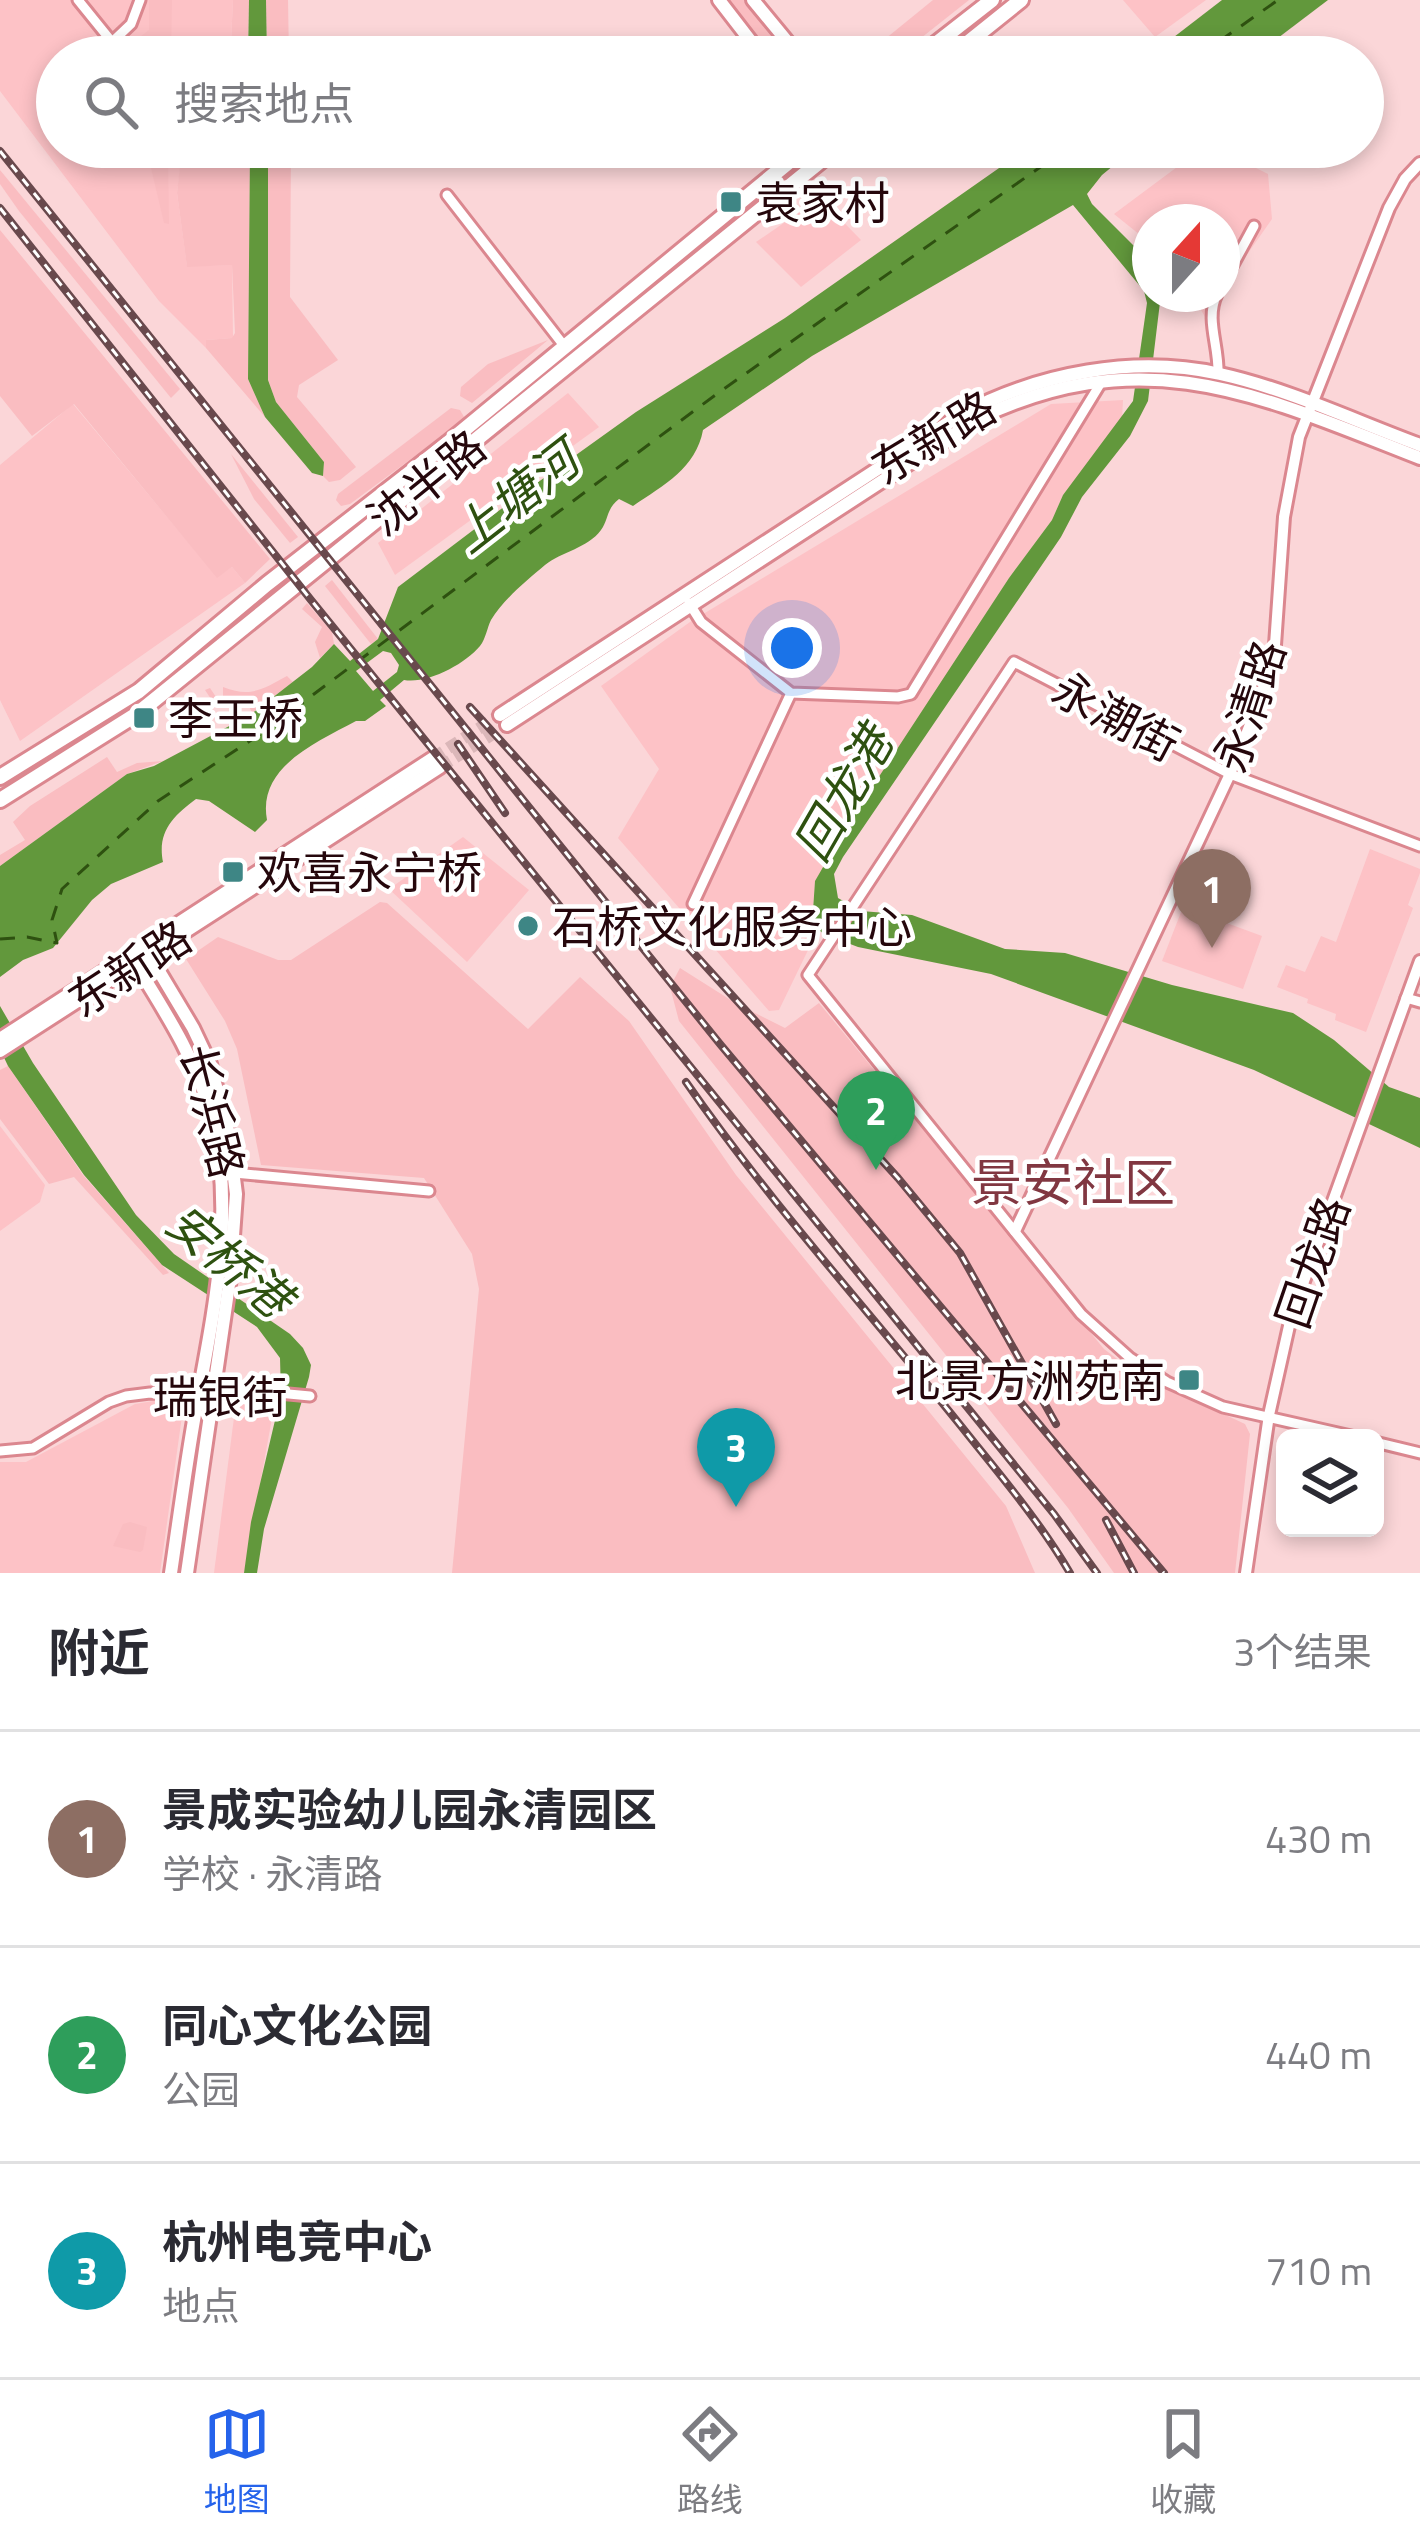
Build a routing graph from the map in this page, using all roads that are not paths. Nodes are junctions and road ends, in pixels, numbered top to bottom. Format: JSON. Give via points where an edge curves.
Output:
{"nodes":[{"id":1,"x":78,"y":0,"type":"edge"},
{"id":2,"x":140,"y":0,"type":"edge"},
{"id":3,"x":719,"y":0,"type":"edge"},
{"id":4,"x":754,"y":0,"type":"edge"},
{"id":5,"x":992,"y":0,"type":"edge"},
{"id":6,"x":1021,"y":0,"type":"edge"},
{"id":7,"x":107,"y":36,"type":"edge"},
{"id":8,"x":118,"y":36,"type":"edge"},
{"id":9,"x":747,"y":36,"type":"edge"},
{"id":10,"x":783,"y":36,"type":"edge"},
{"id":11,"x":947,"y":36,"type":"edge"},
{"id":12,"x":976,"y":36,"type":"edge"},
{"id":13,"x":1420,"y":164,"type":"edge"},
{"id":14,"x":782,"y":168,"type":"edge"},
{"id":15,"x":810,"y":168,"type":"edge"},
{"id":16,"x":447,"y":195,"type":"dead end"},
{"id":17,"x":1254,"y":226,"type":"dead end"},
{"id":18,"x":1240,"y":252,"type":"edge"},
{"id":19,"x":1209,"y":312,"type":"edge"},
{"id":20,"x":565,"y":347,"type":"junction"},
{"id":21,"x":1218,"y":373,"type":"junction"},
{"id":22,"x":1132,"y":374,"type":"junction"},
{"id":23,"x":1156,"y":374,"type":"junction"},
{"id":24,"x":1102,"y":381,"type":"junction"},
{"id":25,"x":1310,"y":410,"type":"junction"},
{"id":26,"x":1420,"y":445,"type":"edge"},
{"id":27,"x":1420,"y":458,"type":"edge"},
{"id":28,"x":687,"y":600,"type":"junction"},
{"id":29,"x":791,"y":693,"type":"junction"},
{"id":30,"x":504,"y":720,"type":"tunnel mouth"},
{"id":31,"x":436,"y":762,"type":"tunnel mouth"},
{"id":32,"x":1230,"y":774,"type":"junction"},
{"id":33,"x":0,"y":777,"type":"edge"},
{"id":34,"x":0,"y":800,"type":"edge"},
{"id":35,"x":1420,"y":846,"type":"edge"},
{"id":36,"x":693,"y":904,"type":"dead end"},
{"id":37,"x":147,"y":950,"type":"junction"},
{"id":38,"x":133,"y":959,"type":"junction"},
{"id":39,"x":1420,"y":961,"type":"edge"},
{"id":40,"x":1406,"y":998,"type":"junction"},
{"id":41,"x":1420,"y":1002,"type":"edge"},
{"id":42,"x":22,"y":1032,"type":"junction"},
{"id":43,"x":0,"y":1039,"type":"edge"},
{"id":44,"x":0,"y":1051,"type":"edge"},
{"id":45,"x":234,"y":1173,"type":"junction"},
{"id":46,"x":429,"y":1191,"type":"dead end"},
{"id":47,"x":1015,"y":1231,"type":"junction"},
{"id":48,"x":226,"y":1259,"type":"junction"},
{"id":49,"x":214,"y":1345,"type":"junction"},
{"id":50,"x":215,"y":1387,"type":"junction"},
{"id":51,"x":199,"y":1395,"type":"junction"},
{"id":52,"x":310,"y":1396,"type":"dead end"},
{"id":53,"x":1269,"y":1415,"type":"junction"},
{"id":54,"x":1324,"y":1429,"type":"edge"},
{"id":55,"x":1384,"y":1444,"type":"edge"},
{"id":56,"x":0,"y":1451,"type":"edge"},
{"id":57,"x":1420,"y":1453,"type":"edge"},
{"id":58,"x":171,"y":1573,"type":"edge"},
{"id":59,"x":187,"y":1573,"type":"edge"},
{"id":60,"x":1246,"y":1573,"type":"edge"}],
"edges":[{"from":1,"to":7,"type":"street"},
{"from":2,"to":8,"type":"street"},
{"from":3,"to":9,"type":"main road"},
{"from":4,"to":10,"type":"main road"},
{"from":5,"to":11,"type":"main road"},
{"from":6,"to":12,"type":"main road"},
{"from":13,"to":25,"type":"street","name":"永清路","via":[[1389,208]]},
{"from":14,"to":20,"type":"main road","name":"沈半路"},
{"from":15,"to":34,"type":"main road","name":"沈半路","via":[[137,714]]},
{"from":16,"to":20,"type":"street"},
{"from":17,"to":18,"type":"street"},
{"from":19,"to":21,"type":"street"},
{"from":20,"to":33,"type":"main road","name":"沈半路","via":[[139,691]]},
{"from":21,"to":23,"type":"main road","name":"东新路"},
{"from":21,"to":25,"type":"main road","name":"东新路"},
{"from":22,"to":23,"type":"main road","name":"东新路"},
{"from":22,"to":24,"type":"main road","name":"东新路"},
{"from":22,"to":28,"type":"main road","name":"东新路","via":[[1057,377],[984,402]]},
{"from":23,"to":25,"type":"main road","name":"东新路"},
{"from":24,"to":28,"type":"main road","name":"东新路","via":[[1040,392],[979,418]]},
{"from":24,"to":29,"type":"street","via":[[911,694]]},
{"from":25,"to":26,"type":"main road","name":"东新路"},
{"from":25,"to":27,"type":"main road","name":"东新路"},
{"from":25,"to":32,"type":"street","name":"永清路","via":[[1289,478],[1275,645]]},
{"from":28,"to":29,"type":"street","via":[[701,622]]},
{"from":28,"to":30,"type":"main road","name":"东新路"},
{"from":29,"to":36,"type":"street"},
{"from":31,"to":37,"type":"main road","name":"东新路"},
{"from":32,"to":35,"type":"street","name":"永潮街"},
{"from":32,"to":47,"type":"street","name":"永清路"},
{"from":32,"to":47,"type":"street","name":"永潮街","via":[[1014,662],[808,975]]},
{"from":37,"to":38,"type":"main road","name":"东新路"},
{"from":37,"to":45,"type":"main road","name":"长浜路","via":[[210,1064]]},
{"from":38,"to":42,"type":"main road","name":"东新路"},
{"from":38,"to":48,"type":"main road","name":"长浜路","via":[[180,1038],[213,1120]]},
{"from":39,"to":40,"type":"street","name":"回龙路"},
{"from":40,"to":41,"type":"street"},
{"from":40,"to":53,"type":"street","name":"回龙路","via":[[1302,1282]]},
{"from":42,"to":43,"type":"main road","name":"东新路"},
{"from":42,"to":44,"type":"main road","name":"东新路"},
{"from":45,"to":46,"type":"street"},
{"from":45,"to":48,"type":"main road","name":"长浜路"},
{"from":47,"to":53,"type":"street","via":[[1081,1313],[1130,1358],[1223,1407]]},
{"from":48,"to":49,"type":"main road","name":"长浜路"},
{"from":49,"to":50,"type":"main road","name":"长浜路"},
{"from":49,"to":51,"type":"main road","name":"长浜路"},
{"from":50,"to":51,"type":"street","name":"瑞银街"},
{"from":50,"to":52,"type":"street","name":"瑞银街"},
{"from":50,"to":59,"type":"main road","name":"长浜路"},
{"from":51,"to":56,"type":"street","name":"瑞银街","via":[[126,1396],[33,1448]]},
{"from":51,"to":58,"type":"main road","name":"长浜路"},
{"from":53,"to":54,"type":"street"},
{"from":53,"to":60,"type":"street","name":"回龙路"},
{"from":55,"to":57,"type":"street"}]}
